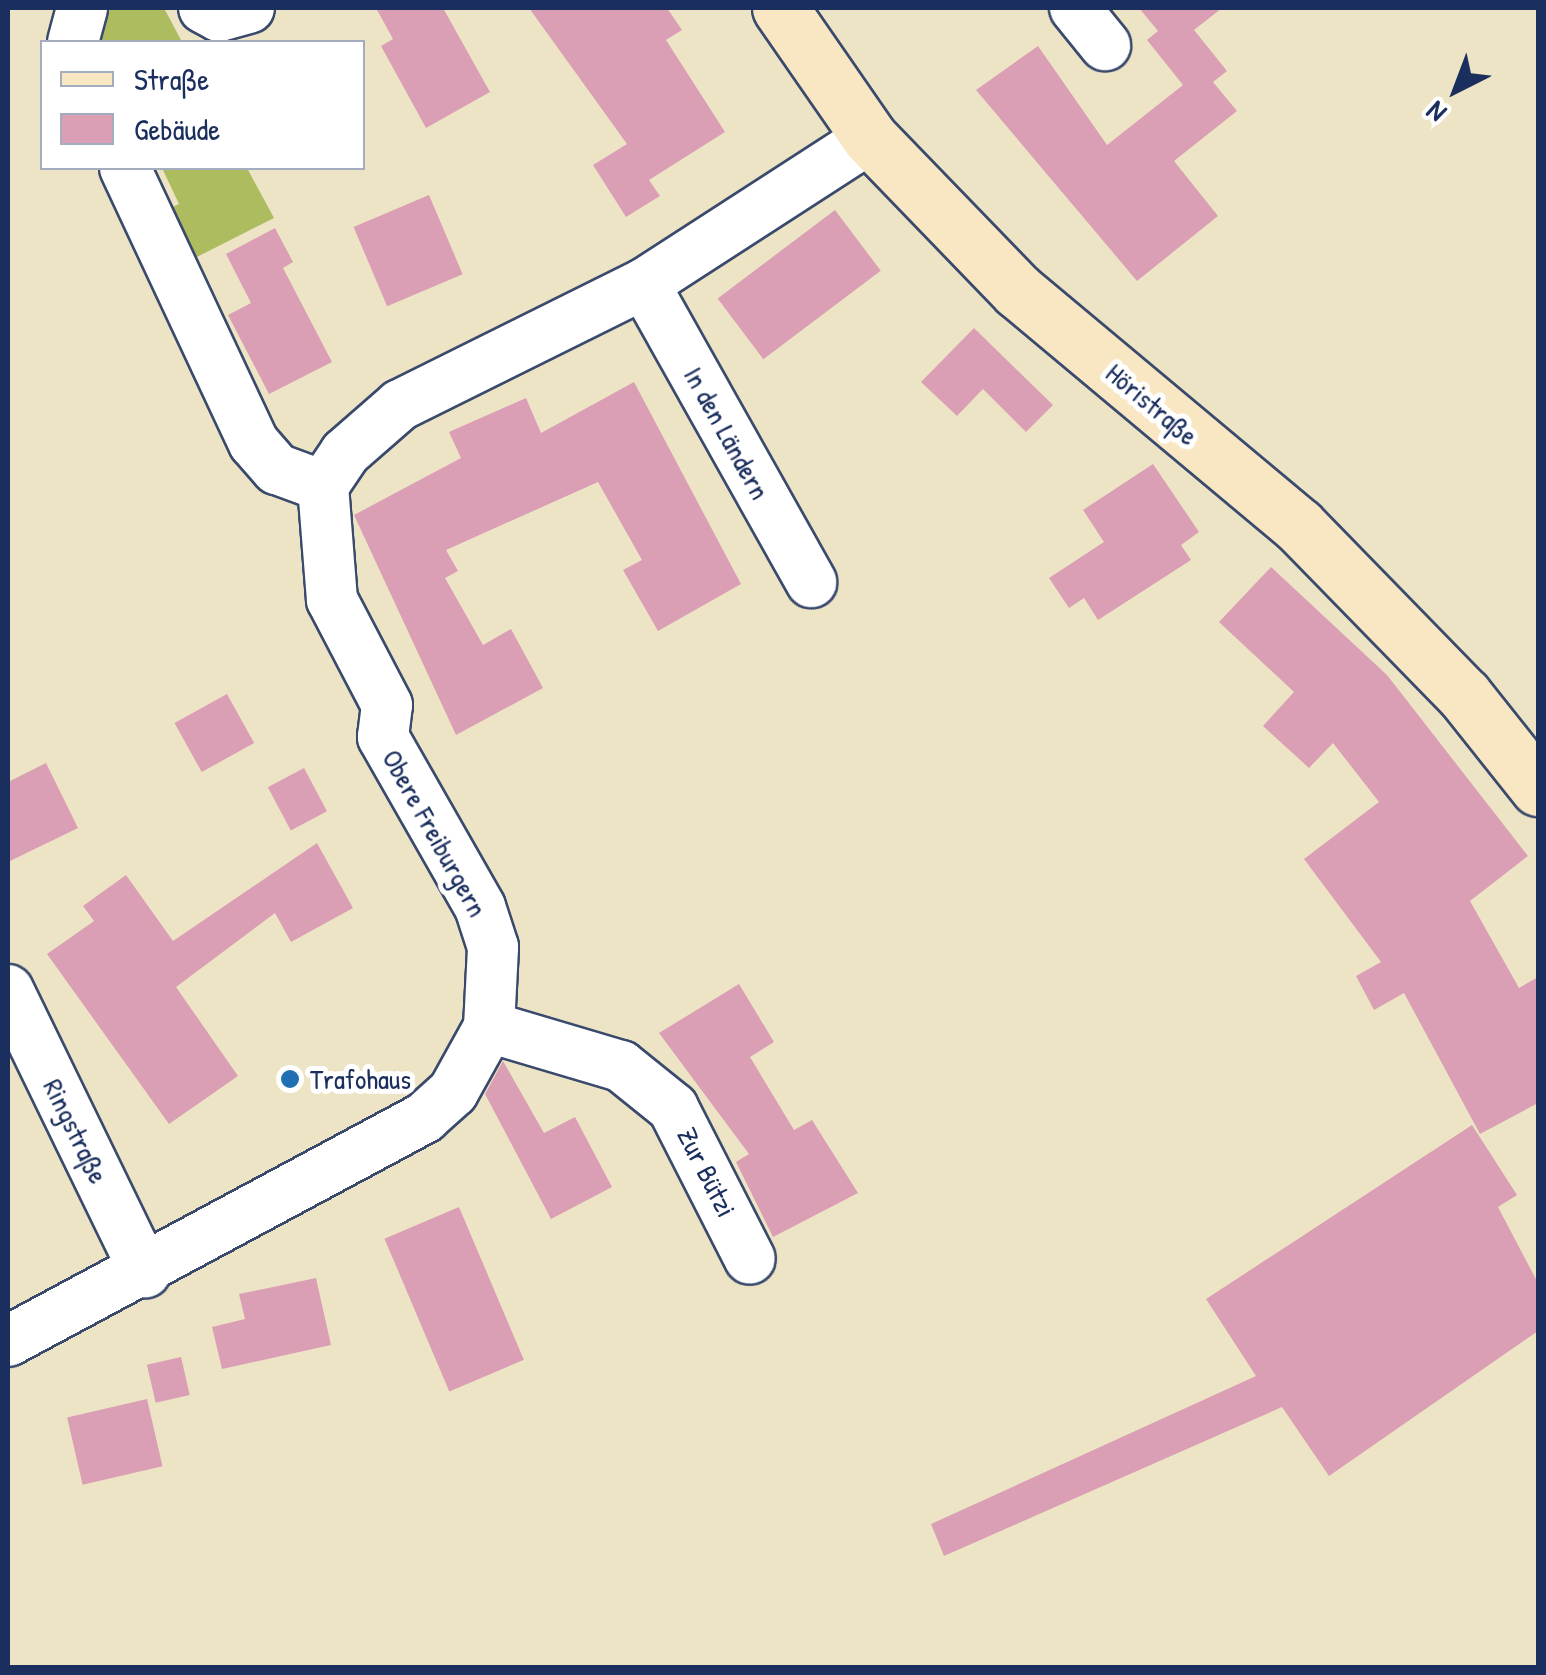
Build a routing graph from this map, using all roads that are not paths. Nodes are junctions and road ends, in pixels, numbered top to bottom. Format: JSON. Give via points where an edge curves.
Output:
{"nodes":[{"id":1,"x":82,"y":8,"type":"edge"},
{"id":2,"x":204,"y":8,"type":"edge"},
{"id":3,"x":249,"y":8,"type":"edge"},
{"id":4,"x":780,"y":8,"type":"edge"},
{"id":5,"x":74,"y":40,"type":"edge"},
{"id":6,"x":870,"y":138,"type":"junction"},
{"id":7,"x":126,"y":170,"type":"edge"},
{"id":8,"x":644,"y":284,"type":"junction"},
{"id":9,"x":323,"y":486,"type":"junction"},
{"id":10,"x":811,"y":582,"type":"dead end"},
{"id":11,"x":1538,"y":788,"type":"edge"},
{"id":12,"x":8,"y":990,"type":"edge"},
{"id":13,"x":489,"y":1027,"type":"junction"},
{"id":14,"x":750,"y":1259,"type":"dead end"},
{"id":15,"x":145,"y":1272,"type":"junction"},
{"id":16,"x":8,"y":1341,"type":"edge"}],
"edges":[{"from":1,"to":5,"type":"street"},
{"from":2,"to":3,"type":"street","via":[[219,16]]},
{"from":4,"to":6,"type":"main road","name":"Höristraße"},
{"from":6,"to":8,"type":"street"},
{"from":6,"to":11,"type":"main road","name":"Höristraße","via":[[1018,291],[1299,526],[1464,695]]},
{"from":7,"to":9,"type":"street","via":[[254,443],[278,469]]},
{"from":8,"to":9,"type":"street","via":[[400,406],[344,453]]},
{"from":8,"to":10,"type":"street","name":"In den Ländern"},
{"from":9,"to":13,"type":"street","name":"Obere Freiburgern","via":[[332,600],[387,704],[383,736],[493,947]]},
{"from":12,"to":15,"type":"street","name":"Ringstraße"},
{"from":13,"to":14,"type":"street","name":"Zur Bützi","via":[[621,1066],[673,1108]]},
{"from":13,"to":15,"type":"street","name":"Obere Freiburgern","via":[[453,1092],[425,1117]]},
{"from":15,"to":16,"type":"street","name":"Obere Freiburgern"}]}
